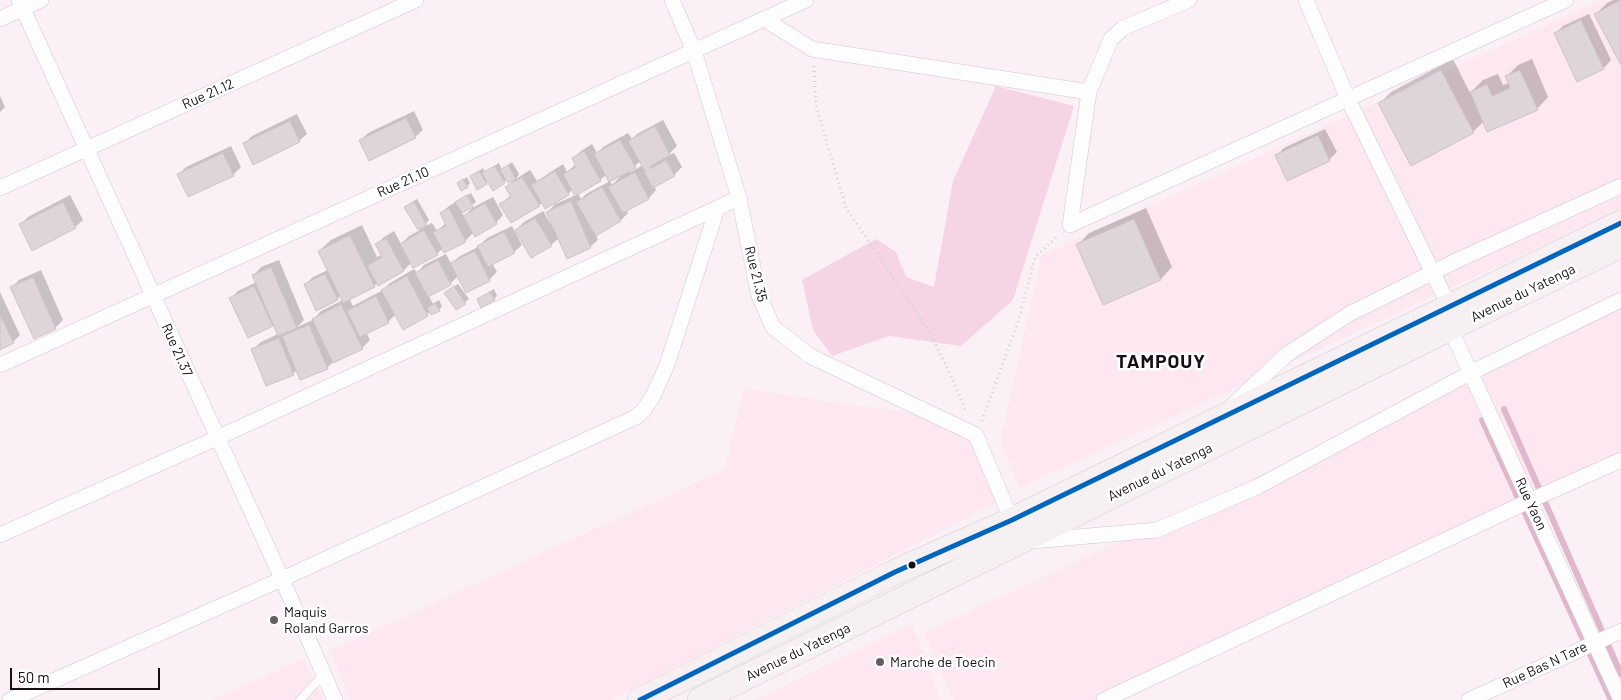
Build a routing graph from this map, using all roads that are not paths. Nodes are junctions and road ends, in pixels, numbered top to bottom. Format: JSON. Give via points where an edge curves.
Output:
{"nodes":[{"id":1,"x":42,"y":0,"type":"edge"},
{"id":2,"x":416,"y":0,"type":"edge"},
{"id":3,"x":672,"y":0,"type":"edge"},
{"id":4,"x":806,"y":0,"type":"edge"},
{"id":5,"x":1189,"y":0,"type":"edge"},
{"id":6,"x":1306,"y":0,"type":"edge"},
{"id":7,"x":1566,"y":0,"type":"edge"},
{"id":8,"x":21,"y":4,"type":"edge"},
{"id":9,"x":0,"y":19,"type":"edge"},
{"id":10,"x":764,"y":19,"type":"junction"},
{"id":11,"x":694,"y":51,"type":"junction"},
{"id":12,"x":1088,"y":92,"type":"junction"},
{"id":13,"x":1348,"y":99,"type":"junction"},
{"id":14,"x":86,"y":149,"type":"junction"},
{"id":15,"x":1621,"y":186,"type":"edge"},
{"id":16,"x":0,"y":188,"type":"edge"},
{"id":17,"x":739,"y":198,"type":"junction"},
{"id":18,"x":717,"y":209,"type":"junction"},
{"id":19,"x":1621,"y":223,"type":"edge"},
{"id":20,"x":1621,"y":245,"type":"edge"},
{"id":21,"x":1433,"y":272,"type":"junction"},
{"id":22,"x":153,"y":295,"type":"junction"},
{"id":23,"x":1621,"y":300,"type":"edge"},
{"id":24,"x":1449,"y":317,"type":"junction"},
{"id":25,"x":0,"y":365,"type":"edge"},
{"id":26,"x":1470,"y":373,"type":"junction"},
{"id":27,"x":1216,"y":420,"type":"junction"},
{"id":28,"x":217,"y":438,"type":"junction"},
{"id":29,"x":1621,"y":460,"type":"edge"},
{"id":30,"x":1529,"y":500,"type":"junction"},
{"id":31,"x":1016,"y":531,"type":"junction"},
{"id":32,"x":0,"y":535,"type":"edge"},
{"id":33,"x":282,"y":579,"type":"junction"},
{"id":34,"x":1621,"y":631,"type":"edge"},
{"id":35,"x":1595,"y":643,"type":"junction"},
{"id":36,"x":324,"y":674,"type":"junction"},
{"id":37,"x":10,"y":700,"type":"edge"},
{"id":38,"x":300,"y":700,"type":"edge"},
{"id":39,"x":335,"y":700,"type":"edge"},
{"id":40,"x":640,"y":700,"type":"edge"},
{"id":41,"x":700,"y":700,"type":"edge"},
{"id":42,"x":1104,"y":700,"type":"edge"},
{"id":43,"x":1469,"y":700,"type":"edge"},
{"id":44,"x":1621,"y":700,"type":"edge"}],
"edges":[{"from":1,"to":8,"type":"street"},
{"from":2,"to":14,"type":"street","name":"Rue 21.12"},
{"from":3,"to":11,"type":"street","name":"Rue 21.35"},
{"from":4,"to":10,"type":"street","name":"Rue 21.10"},
{"from":5,"to":12,"type":"street","via":[[1123,28],[1111,39]]},
{"from":6,"to":13,"type":"street","name":"Rue Yaon"},
{"from":7,"to":13,"type":"street"},
{"from":8,"to":9,"type":"street"},
{"from":8,"to":14,"type":"street","name":"Rue 21.37"},
{"from":10,"to":11,"type":"street","name":"Rue 21.10"},
{"from":10,"to":12,"type":"street","via":[[812,48]]},
{"from":11,"to":17,"type":"street","name":"Rue 21.35"},
{"from":11,"to":22,"type":"street","name":"Rue 21.10"},
{"from":12,"to":13,"type":"street","via":[[1070,224]]},
{"from":13,"to":21,"type":"street","name":"Rue Yaon"},
{"from":14,"to":16,"type":"street","name":"Rue 21.12"},
{"from":14,"to":22,"type":"street","name":"Rue 21.37"},
{"from":15,"to":21,"type":"street"},
{"from":17,"to":18,"type":"street"},
{"from":17,"to":31,"type":"street","name":"Rue 21.35","via":[[759,296],[774,327],[810,356],[976,435]]},
{"from":18,"to":28,"type":"street"},
{"from":18,"to":33,"type":"street","via":[[667,365],[653,396],[636,417]]},
{"from":19,"to":24,"type":"main road","name":"Avenue du Yatenga"},
{"from":20,"to":24,"type":"main road","name":"Avenue du Yatenga"},
{"from":21,"to":24,"type":"street","name":"Rue Yaon"},
{"from":21,"to":27,"type":"street","via":[[1349,314],[1286,355]]},
{"from":22,"to":25,"type":"street","name":"Rue 21.10"},
{"from":22,"to":28,"type":"street","name":"Rue 21.37"},
{"from":23,"to":26,"type":"street"},
{"from":24,"to":26,"type":"street","name":"Rue Yaon"},
{"from":24,"to":27,"type":"main road","name":"Avenue du Yatenga"},
{"from":24,"to":31,"type":"main road","name":"Avenue du Yatenga"},
{"from":26,"to":30,"type":"street","name":"Rue Yaon"},
{"from":26,"to":31,"type":"street","via":[[1257,487],[1156,530]]},
{"from":27,"to":31,"type":"main road","name":"Avenue du Yatenga"},
{"from":28,"to":32,"type":"street"},
{"from":28,"to":33,"type":"street","name":"Rue 21.37"},
{"from":29,"to":30,"type":"street"},
{"from":30,"to":35,"type":"street","name":"Rue Yaon"},
{"from":30,"to":42,"type":"street"},
{"from":31,"to":40,"type":"main road","name":"Avenue du Yatenga","via":[[895,572]]},
{"from":31,"to":41,"type":"main road","name":"Avenue du Yatenga"},
{"from":33,"to":36,"type":"street","name":"Rue 21.37"},
{"from":33,"to":37,"type":"street"},
{"from":34,"to":35,"type":"street","name":"Rue Bas N Tare"},
{"from":35,"to":43,"type":"street","name":"Rue Bas N Tare"},
{"from":35,"to":44,"type":"street","name":"Rue Yaon"},
{"from":36,"to":38,"type":"lane"},
{"from":36,"to":39,"type":"street","name":"Rue 21.37"}]}
